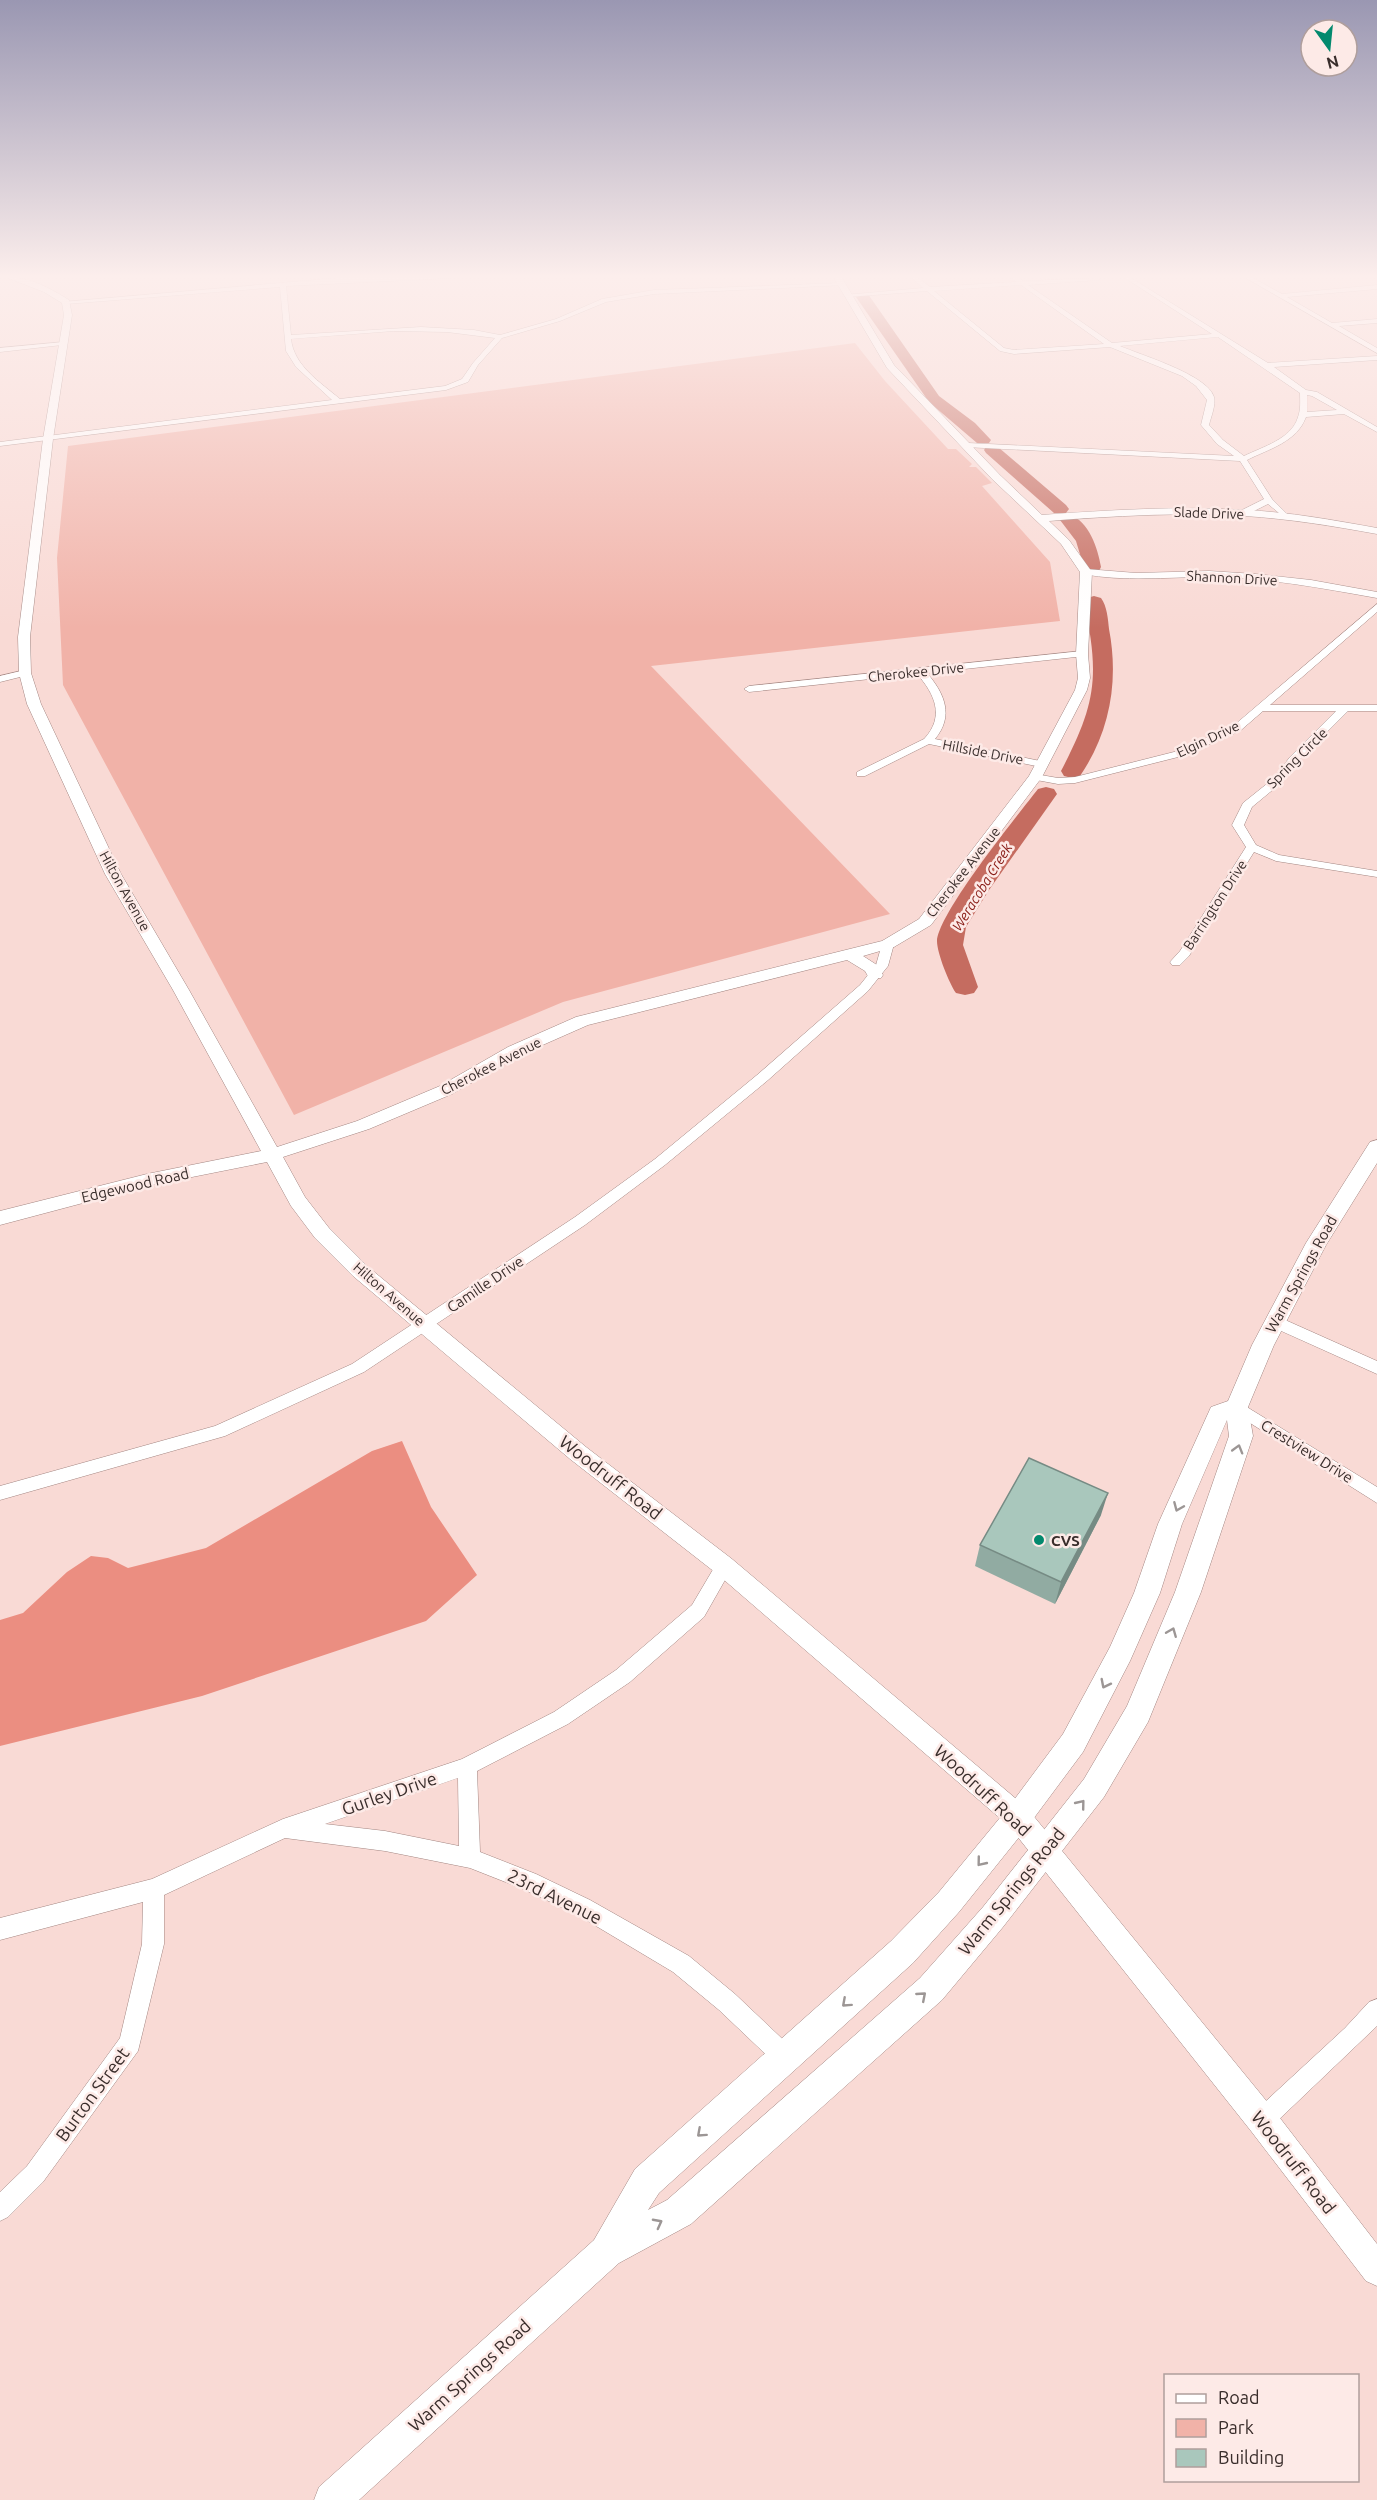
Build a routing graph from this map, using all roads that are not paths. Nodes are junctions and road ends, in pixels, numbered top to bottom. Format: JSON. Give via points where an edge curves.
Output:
{"nodes":[{"id":1,"x":57,"y":395,"type":"edge"},
{"id":2,"x":331,"y":395,"type":"edge"},
{"id":3,"x":399,"y":395,"type":"edge"},
{"id":4,"x":918,"y":395,"type":"edge"},
{"id":5,"x":1209,"y":395,"type":"edge"},
{"id":6,"x":1304,"y":395,"type":"edge"},
{"id":7,"x":1315,"y":395,"type":"edge"},
{"id":8,"x":340,"y":403,"type":"junction"},
{"id":9,"x":1345,"y":412,"type":"junction"},
{"id":10,"x":1303,"y":415,"type":"junction"},
{"id":11,"x":1377,"y":430,"type":"edge"},
{"id":12,"x":48,"y":440,"type":"junction"},
{"id":13,"x":0,"y":444,"type":"edge"},
{"id":14,"x":968,"y":445,"type":"junction"},
{"id":15,"x":1243,"y":459,"type":"junction"},
{"id":16,"x":1269,"y":500,"type":"junction"},
{"id":17,"x":1243,"y":513,"type":"junction"},
{"id":18,"x":1285,"y":516,"type":"junction"},
{"id":19,"x":1040,"y":518,"type":"junction"},
{"id":20,"x":1377,"y":531,"type":"edge"},
{"id":21,"x":1086,"y":572,"type":"junction"},
{"id":22,"x":1377,"y":596,"type":"edge"},
{"id":23,"x":1377,"y":607,"type":"edge"},
{"id":24,"x":1082,"y":654,"type":"junction"},
{"id":25,"x":919,"y":671,"type":"junction"},
{"id":26,"x":25,"y":673,"type":"junction"},
{"id":27,"x":0,"y":679,"type":"edge"},
{"id":28,"x":749,"y":689,"type":"dead end"},
{"id":29,"x":1260,"y":708,"type":"junction"},
{"id":30,"x":1346,"y":708,"type":"junction"},
{"id":31,"x":1377,"y":708,"type":"edge"},
{"id":32,"x":928,"y":741,"type":"junction"},
{"id":33,"x":1038,"y":771,"type":"junction"},
{"id":34,"x":861,"y":774,"type":"dead end"},
{"id":35,"x":1252,"y":847,"type":"junction"},
{"id":36,"x":1377,"y":874,"type":"edge"},
{"id":37,"x":888,"y":944,"type":"junction"},
{"id":38,"x":850,"y":955,"type":"junction"},
{"id":39,"x":1176,"y":962,"type":"dead end"},
{"id":40,"x":875,"y":975,"type":"junction"},
{"id":41,"x":1377,"y":1147,"type":"edge"},
{"id":42,"x":271,"y":1155,"type":"junction"},
{"id":43,"x":0,"y":1218,"type":"edge"},
{"id":44,"x":1274,"y":1321,"type":"junction"},
{"id":45,"x":425,"y":1325,"type":"junction"},
{"id":46,"x":1377,"y":1368,"type":"edge"},
{"id":47,"x":1237,"y":1407,"type":"junction"},
{"id":48,"x":534,"y":1414,"type":"joint"},
{"id":49,"x":0,"y":1493,"type":"edge"},
{"id":50,"x":1377,"y":1496,"type":"edge"},
{"id":51,"x":724,"y":1566,"type":"junction"},
{"id":52,"x":467,"y":1766,"type":"junction"},
{"id":53,"x":1018,"y":1817,"type":"junction"},
{"id":54,"x":283,"y":1829,"type":"junction"},
{"id":55,"x":1044,"y":1849,"type":"junction"},
{"id":56,"x":470,"y":1858,"type":"junction"},
{"id":57,"x":154,"y":1889,"type":"junction"},
{"id":58,"x":0,"y":1929,"type":"edge"},
{"id":59,"x":1377,"y":2010,"type":"edge"},
{"id":60,"x":785,"y":2057,"type":"junction"},
{"id":61,"x":1262,"y":2120,"type":"junction"},
{"id":62,"x":0,"y":2209,"type":"edge"},
{"id":63,"x":607,"y":2251,"type":"junction"},
{"id":64,"x":1377,"y":2270,"type":"edge"},
{"id":65,"x":332,"y":2500,"type":"edge"}],
"edges":[{"from":1,"to":12,"type":"street","name":"Hilton Avenue"},
{"from":2,"to":8,"type":"street"},
{"from":3,"to":8,"type":"street"},
{"from":4,"to":14,"type":"street"},
{"from":5,"to":15,"type":"street","via":[[1205,425]]},
{"from":6,"to":10,"type":"street"},
{"from":7,"to":9,"type":"street"},
{"from":8,"to":12,"type":"street"},
{"from":9,"to":10,"type":"street"},
{"from":9,"to":11,"type":"street"},
{"from":10,"to":15,"type":"street","via":[[1294,432]]},
{"from":12,"to":13,"type":"street"},
{"from":12,"to":26,"type":"street","name":"Hilton Avenue","via":[[24,637]]},
{"from":14,"to":15,"type":"street"},
{"from":14,"to":19,"type":"street"},
{"from":15,"to":16,"type":"street"},
{"from":16,"to":17,"type":"street"},
{"from":16,"to":18,"type":"street"},
{"from":17,"to":18,"type":"street","name":"Slade Drive"},
{"from":17,"to":19,"type":"street","name":"Slade Drive","via":[[1131,512]]},
{"from":18,"to":20,"type":"street","name":"Slade Drive"},
{"from":19,"to":21,"type":"street","via":[[1065,542]]},
{"from":21,"to":22,"type":"street","name":"Shannon Drive","via":[[1255,576]]},
{"from":21,"to":24,"type":"street","name":"Cherokee Avenue"},
{"from":23,"to":29,"type":"street","name":"Elgin Drive"},
{"from":24,"to":25,"type":"street","name":"Cherokee Drive"},
{"from":24,"to":33,"type":"street","name":"Cherokee Avenue","via":[[1081,690]]},
{"from":25,"to":28,"type":"street","name":"Cherokee Drive"},
{"from":25,"to":32,"type":"street","via":[[932,684],[942,717]]},
{"from":26,"to":27,"type":"street"},
{"from":26,"to":42,"type":"street","name":"Hilton Avenue","via":[[34,704],[113,874]]},
{"from":29,"to":30,"type":"street"},
{"from":29,"to":33,"type":"street","name":"Elgin Drive","via":[[1236,729],[1178,754],[1075,780],[1058,781]]},
{"from":30,"to":31,"type":"street"},
{"from":30,"to":35,"type":"street","name":"Spring Circle","via":[[1277,781],[1247,805],[1238,825]]},
{"from":32,"to":33,"type":"street","name":"Hillside Drive"},
{"from":32,"to":34,"type":"street","name":"Hillside Drive"},
{"from":33,"to":37,"type":"street","name":"Cherokee Avenue","via":[[925,922]]},
{"from":35,"to":36,"type":"street","via":[[1276,858]]},
{"from":35,"to":39,"type":"street","name":"Barrington Drive"},
{"from":37,"to":38,"type":"street","name":"Cherokee Avenue"},
{"from":37,"to":40,"type":"street","name":"Camille Drive"},
{"from":38,"to":40,"type":"street"},
{"from":38,"to":42,"type":"street","name":"Cherokee Avenue","via":[[582,1021],[514,1051],[446,1090],[363,1125]]},
{"from":40,"to":45,"type":"street","name":"Camille Drive","via":[[762,1078],[660,1162]]},
{"from":41,"to":44,"type":"main road","name":"Warm Springs Road","via":[[1316,1244]]},
{"from":42,"to":43,"type":"street","name":"Edgewood Road","via":[[147,1180]]},
{"from":42,"to":45,"type":"street","name":"Hilton Avenue","via":[[298,1202],[322,1233],[360,1271]]},
{"from":44,"to":46,"type":"street"},
{"from":44,"to":47,"type":"main road","name":"Warm Springs Road"},
{"from":45,"to":48,"type":"street","name":"Hilton Avenue"},
{"from":45,"to":49,"type":"street","name":"Camille Drive","via":[[358,1368],[219,1431]]},
{"from":47,"to":50,"type":"street","name":"Crestview Drive"},
{"from":47,"to":53,"type":"main road","name":"Warm Springs Road","one_way":true,"via":[[1219,1413],[1170,1524],[1147,1593],[1100,1695],[1073,1743]]},
{"from":55,"to":47,"type":"main road","name":"Warm Springs Road","one_way":true,"via":[[1094,1788],[1138,1713],[1188,1592],[1234,1461],[1241,1436]]},
{"from":48,"to":51,"type":"street","name":"Woodruff Road"},
{"from":51,"to":52,"type":"street","name":"Gurley Drive","via":[[698,1611],[623,1676],[561,1718]]},
{"from":51,"to":53,"type":"street","name":"Woodruff Road"},
{"from":52,"to":54,"type":"street","name":"Gurley Drive"},
{"from":52,"to":56,"type":"street"},
{"from":53,"to":55,"type":"street","name":"Woodruff Road"},
{"from":53,"to":60,"type":"main road","name":"Warm Springs Road","one_way":true,"via":[[949,1902],[902,1952]]},
{"from":54,"to":56,"type":"street","name":"23rd Avenue","via":[[385,1841]]},
{"from":54,"to":57,"type":"street","name":"Gurley Drive"},
{"from":55,"to":61,"type":"street","name":"Woodruff Road"},
{"from":63,"to":55,"type":"main road","name":"Warm Springs Road","one_way":true,"via":[[679,2212],[930,1989],[993,1917]]},
{"from":56,"to":60,"type":"street","name":"23rd Avenue","via":[[583,1907],[681,1964]]},
{"from":57,"to":58,"type":"street","name":"Gurley Drive"},
{"from":57,"to":62,"type":"street","name":"Burton Street","via":[[153,1944],[130,2043],[35,2174]]},
{"from":59,"to":61,"type":"street"},
{"from":60,"to":63,"type":"main road","name":"Warm Springs Road","one_way":true,"via":[[647,2181]]},
{"from":61,"to":64,"type":"street","name":"Woodruff Road"},
{"from":63,"to":65,"type":"main road","name":"Warm Springs Road"}]}
